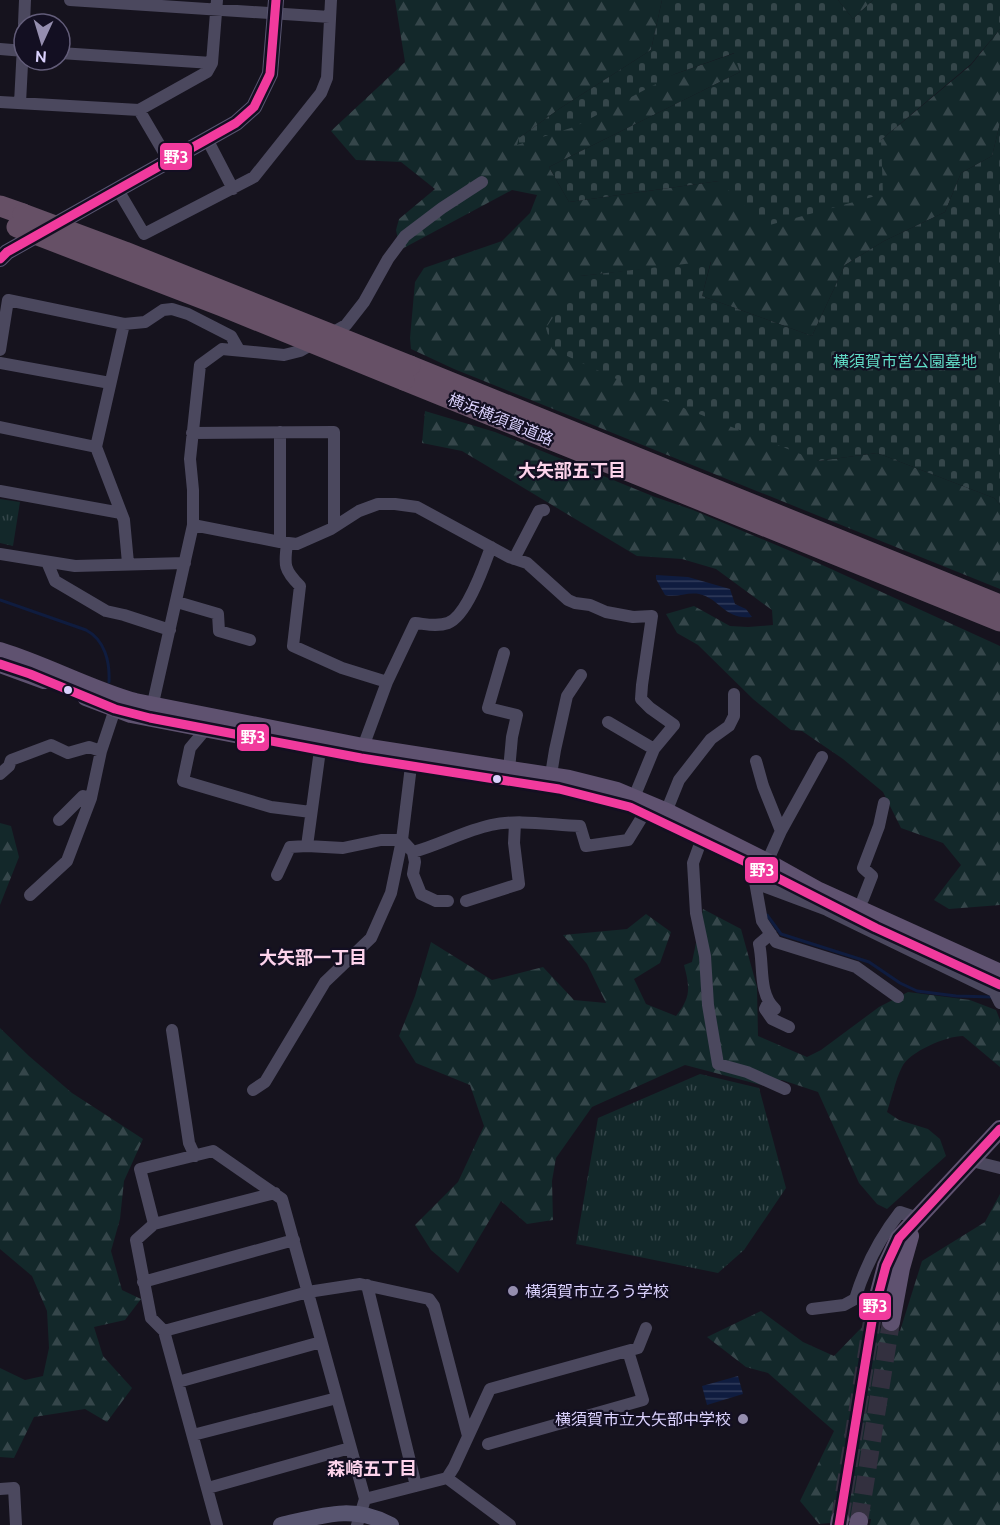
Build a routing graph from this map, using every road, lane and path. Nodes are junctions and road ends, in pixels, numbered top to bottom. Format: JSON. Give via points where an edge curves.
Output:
{"nodes":[{"id":1,"x":70,"y":0,"type":"edge"},
{"id":2,"x":331,"y":0,"type":"edge"},
{"id":3,"x":217,"y":5,"type":"edge"},
{"id":4,"x":275,"y":7,"type":"edge"},
{"id":5,"x":330,"y":17,"type":"junction"},
{"id":6,"x":72,"y":54,"type":"edge"},
{"id":7,"x":212,"y":63,"type":"junction"},
{"id":8,"x":22,"y":72,"type":"edge"},
{"id":9,"x":0,"y":102,"type":"edge"},
{"id":10,"x":20,"y":103,"type":"junction"},
{"id":11,"x":139,"y":110,"type":"junction"},
{"id":12,"x":207,"y":140,"type":"junction"},
{"id":13,"x":169,"y":161,"type":"junction"},
{"id":14,"x":482,"y":182,"type":"dead end"},
{"id":15,"x":233,"y":189,"type":"junction"},
{"id":16,"x":118,"y":190,"type":"junction"},
{"id":17,"x":0,"y":206,"type":"edge"},
{"id":18,"x":13,"y":221,"type":"edge"},
{"id":19,"x":2,"y":252,"type":"edge"},
{"id":20,"x":124,"y":324,"type":"junction"},
{"id":21,"x":0,"y":350,"type":"edge"},
{"id":22,"x":239,"y":350,"type":"junction"},
{"id":23,"x":0,"y":363,"type":"edge"},
{"id":24,"x":407,"y":373,"type":"junction"},
{"id":25,"x":110,"y":383,"type":"junction"},
{"id":26,"x":0,"y":428,"type":"edge"},
{"id":27,"x":280,"y":432,"type":"junction"},
{"id":28,"x":192,"y":433,"type":"junction"},
{"id":29,"x":96,"y":447,"type":"junction"},
{"id":30,"x":0,"y":491,"type":"edge"},
{"id":31,"x":544,"y":510,"type":"dead end"},
{"id":32,"x":121,"y":513,"type":"junction"},
{"id":33,"x":193,"y":525,"type":"junction"},
{"id":34,"x":334,"y":527,"type":"junction"},
{"id":35,"x":284,"y":543,"type":"junction"},
{"id":36,"x":491,"y":547,"type":"junction"},
{"id":37,"x":0,"y":554,"type":"edge"},
{"id":38,"x":514,"y":559,"type":"junction"},
{"id":39,"x":46,"y":562,"type":"junction"},
{"id":40,"x":128,"y":563,"type":"junction"},
{"id":41,"x":185,"y":563,"type":"junction"},
{"id":42,"x":869,"y":568,"type":"junction"},
{"id":43,"x":177,"y":602,"type":"junction"},
{"id":44,"x":1000,"y":605,"type":"edge"},
{"id":45,"x":1000,"y":621,"type":"edge"},
{"id":46,"x":170,"y":630,"type":"junction"},
{"id":47,"x":1000,"y":630,"type":"edge"},
{"id":48,"x":250,"y":640,"type":"dead end"},
{"id":49,"x":0,"y":651,"type":"edge"},
{"id":50,"x":504,"y":653,"type":"dead end"},
{"id":51,"x":0,"y":664,"type":"edge"},
{"id":52,"x":581,"y":675,"type":"dead end"},
{"id":53,"x":387,"y":682,"type":"junction"},
{"id":54,"x":734,"y":694,"type":"dead end"},
{"id":55,"x":115,"y":709,"type":"junction"},
{"id":56,"x":151,"y":712,"type":"junction"},
{"id":57,"x":608,"y":722,"type":"dead end"},
{"id":58,"x":206,"y":729,"type":"junction"},
{"id":59,"x":654,"y":749,"type":"junction"},
{"id":60,"x":320,"y":750,"type":"junction"},
{"id":61,"x":100,"y":751,"type":"junction"},
{"id":62,"x":362,"y":752,"type":"junction"},
{"id":63,"x":822,"y":757,"type":"dead end"},
{"id":64,"x":756,"y":761,"type":"dead end"},
{"id":65,"x":411,"y":766,"type":"junction"},
{"id":66,"x":0,"y":774,"type":"edge"},
{"id":67,"x":508,"y":775,"type":"junction"},
{"id":68,"x":550,"y":782,"type":"junction"},
{"id":69,"x":91,"y":798,"type":"junction"},
{"id":70,"x":884,"y":803,"type":"dead end"},
{"id":71,"x":636,"y":806,"type":"junction"},
{"id":72,"x":311,"y":812,"type":"junction"},
{"id":73,"x":664,"y":817,"type":"junction"},
{"id":74,"x":59,"y":819,"type":"dead end"},
{"id":75,"x":515,"y":823,"type":"junction"},
{"id":76,"x":781,"y":831,"type":"junction"},
{"id":77,"x":402,"y":840,"type":"junction"},
{"id":78,"x":701,"y":841,"type":"junction"},
{"id":79,"x":307,"y":846,"type":"junction"},
{"id":80,"x":413,"y":852,"type":"junction"},
{"id":81,"x":760,"y":871,"type":"junction"},
{"id":82,"x":277,"y":875,"type":"dead end"},
{"id":83,"x":30,"y":895,"type":"dead end"},
{"id":84,"x":863,"y":899,"type":"junction"},
{"id":85,"x":448,"y":901,"type":"dead end"},
{"id":86,"x":466,"y":901,"type":"dead end"},
{"id":87,"x":771,"y":934,"type":"junction"},
{"id":88,"x":1000,"y":960,"type":"edge"},
{"id":89,"x":1000,"y":973,"type":"edge"},
{"id":90,"x":1000,"y":985,"type":"edge"},
{"id":91,"x":898,"y":997,"type":"dead end"},
{"id":92,"x":1000,"y":1003,"type":"edge"},
{"id":93,"x":789,"y":1027,"type":"dead end"},
{"id":94,"x":172,"y":1030,"type":"dead end"},
{"id":95,"x":785,"y":1089,"type":"dead end"},
{"id":96,"x":253,"y":1090,"type":"dead end"},
{"id":97,"x":1000,"y":1129,"type":"edge"},
{"id":98,"x":195,"y":1156,"type":"junction"},
{"id":99,"x":972,"y":1161,"type":"junction"},
{"id":100,"x":1000,"y":1168,"type":"edge"},
{"id":101,"x":275,"y":1193,"type":"junction"},
{"id":102,"x":918,"y":1218,"type":"junction"},
{"id":103,"x":154,"y":1224,"type":"junction"},
{"id":104,"x":294,"y":1240,"type":"junction"},
{"id":105,"x":142,"y":1282,"type":"junction"},
{"id":106,"x":367,"y":1285,"type":"junction"},
{"id":107,"x":308,"y":1292,"type":"junction"},
{"id":108,"x":812,"y":1309,"type":"dead end"},
{"id":109,"x":873,"y":1315,"type":"tunnel mouth"},
{"id":110,"x":891,"y":1322,"type":"tunnel mouth"},
{"id":111,"x":646,"y":1328,"type":"dead end"},
{"id":112,"x":164,"y":1331,"type":"junction"},
{"id":113,"x":321,"y":1342,"type":"junction"},
{"id":114,"x":628,"y":1351,"type":"junction"},
{"id":115,"x":178,"y":1382,"type":"junction"},
{"id":116,"x":337,"y":1398,"type":"junction"},
{"id":117,"x":193,"y":1436,"type":"junction"},
{"id":118,"x":468,"y":1437,"type":"junction"},
{"id":119,"x":488,"y":1444,"type":"dead end"},
{"id":120,"x":350,"y":1448,"type":"junction"},
{"id":121,"x":447,"y":1478,"type":"junction"},
{"id":122,"x":416,"y":1486,"type":"junction"},
{"id":123,"x":208,"y":1488,"type":"junction"},
{"id":124,"x":0,"y":1489,"type":"edge"},
{"id":125,"x":361,"y":1512,"type":"edge"},
{"id":126,"x":16,"y":1525,"type":"edge"},
{"id":127,"x":217,"y":1525,"type":"edge"},
{"id":128,"x":281,"y":1525,"type":"edge"},
{"id":129,"x":391,"y":1525,"type":"edge"},
{"id":130,"x":510,"y":1525,"type":"edge"}],
"edges":[{"from":1,"to":3,"type":"street"},
{"from":2,"to":5,"type":"street"},
{"from":3,"to":4,"type":"street"},
{"from":3,"to":7,"type":"street"},
{"from":4,"to":5,"type":"street"},
{"from":4,"to":12,"type":"street","via":[[270,74],[263,91],[236,123]]},
{"from":5,"to":15,"type":"street","via":[[327,78],[321,93],[254,177]]},
{"from":6,"to":7,"type":"street"},
{"from":7,"to":11,"type":"street","via":[[207,72]]},
{"from":8,"to":10,"type":"street"},
{"from":9,"to":10,"type":"street"},
{"from":10,"to":11,"type":"street"},
{"from":11,"to":13,"type":"street"},
{"from":12,"to":13,"type":"street"},
{"from":12,"to":15,"type":"street"},
{"from":13,"to":16,"type":"street"},
{"from":14,"to":22,"type":"street","via":[[405,236],[346,325],[300,351],[284,355]]},
{"from":15,"to":16,"type":"street","via":[[144,234]]},
{"from":16,"to":19,"type":"street"},
{"from":17,"to":18,"type":"highway","name":"横浜横須賀道路"},
{"from":18,"to":24,"type":"highway","name":"横浜横須賀道路","bridge":true,"via":[[222,306]]},
{"from":20,"to":21,"type":"street","via":[[8,300]]},
{"from":20,"to":22,"type":"street","via":[[145,322],[163,310],[172,309],[231,336]]},
{"from":20,"to":25,"type":"street"},
{"from":22,"to":28,"type":"street","via":[[222,349],[200,365]]},
{"from":23,"to":25,"type":"street"},
{"from":24,"to":42,"type":"highway","name":"横浜横須賀道路"},
{"from":24,"to":44,"type":"highway","name":"横浜横須賀道路"},
{"from":25,"to":29,"type":"street"},
{"from":26,"to":29,"type":"street"},
{"from":27,"to":28,"type":"street"},
{"from":27,"to":34,"type":"street","via":[[334,432]]},
{"from":27,"to":35,"type":"street"},
{"from":28,"to":33,"type":"street"},
{"from":29,"to":32,"type":"street"},
{"from":30,"to":32,"type":"street"},
{"from":31,"to":38,"type":"street","via":[[539,511]]},
{"from":32,"to":40,"type":"street"},
{"from":33,"to":35,"type":"street"},
{"from":33,"to":41,"type":"street"},
{"from":34,"to":35,"type":"street","via":[[297,544]]},
{"from":34,"to":36,"type":"street","via":[[378,504],[395,504],[417,507]]},
{"from":35,"to":53,"type":"street","via":[[289,576],[300,586],[293,646],[342,668]]},
{"from":36,"to":38,"type":"street"},
{"from":36,"to":53,"type":"street","via":[[466,606],[450,622],[415,623]]},
{"from":37,"to":39,"type":"street"},
{"from":38,"to":59,"type":"street","via":[[527,563],[575,603],[633,617],[652,616],[641,699],[674,725]]},
{"from":39,"to":40,"type":"street","via":[[75,566]]},
{"from":39,"to":46,"type":"street","via":[[55,581],[106,611]]},
{"from":40,"to":41,"type":"street"},
{"from":41,"to":43,"type":"street"},
{"from":42,"to":45,"type":"highway","name":"横浜横須賀道路"},
{"from":42,"to":47,"type":"highway"},
{"from":43,"to":46,"type":"street"},
{"from":43,"to":48,"type":"street","via":[[218,614],[219,631]]},
{"from":46,"to":56,"type":"street"},
{"from":49,"to":56,"type":"main road"},
{"from":50,"to":67,"type":"street","via":[[488,708],[517,715]]},
{"from":51,"to":55,"type":"main road"},
{"from":52,"to":68,"type":"street","via":[[567,696]]},
{"from":53,"to":62,"type":"street"},
{"from":54,"to":73,"type":"street","via":[[734,716],[729,726],[711,739],[680,780]]},
{"from":55,"to":56,"type":"main road"},
{"from":55,"to":61,"type":"street"},
{"from":56,"to":58,"type":"main road"},
{"from":56,"to":62,"type":"main road"},
{"from":57,"to":59,"type":"street"},
{"from":58,"to":60,"type":"main road"},
{"from":58,"to":72,"type":"street","via":[[190,748],[183,781],[271,807]]},
{"from":59,"to":71,"type":"street"},
{"from":60,"to":62,"type":"main road"},
{"from":60,"to":72,"type":"street"},
{"from":61,"to":66,"type":"street","via":[[89,747],[68,753],[51,745],[11,760]]},
{"from":61,"to":69,"type":"street"},
{"from":62,"to":65,"type":"main road"},
{"from":62,"to":67,"type":"main road"},
{"from":63,"to":76,"type":"street"},
{"from":64,"to":76,"type":"street"},
{"from":65,"to":67,"type":"main road"},
{"from":65,"to":77,"type":"street"},
{"from":67,"to":68,"type":"main road"},
{"from":68,"to":71,"type":"main road"},
{"from":69,"to":74,"type":"street","via":[[83,796]]},
{"from":69,"to":83,"type":"street","via":[[67,861]]},
{"from":70,"to":84,"type":"street","via":[[863,868],[872,876]]},
{"from":71,"to":73,"type":"main road"},
{"from":71,"to":75,"type":"street","via":[[628,840],[586,846],[580,826]]},
{"from":72,"to":79,"type":"street"},
{"from":73,"to":78,"type":"main road"},
{"from":73,"to":81,"type":"main road"},
{"from":75,"to":80,"type":"street","via":[[491,825]]},
{"from":75,"to":86,"type":"street","via":[[519,884]]},
{"from":76,"to":81,"type":"street"},
{"from":77,"to":79,"type":"street","via":[[343,848]]},
{"from":77,"to":80,"type":"street"},
{"from":77,"to":96,"type":"street","via":[[391,892],[371,938],[325,982],[265,1082]]},
{"from":78,"to":81,"type":"main road"},
{"from":78,"to":95,"type":"street","via":[[693,863],[696,913],[718,1064]]},
{"from":79,"to":82,"type":"street","via":[[290,848]]},
{"from":80,"to":85,"type":"street","via":[[413,874],[421,894],[436,901]]},
{"from":81,"to":84,"type":"main road"},
{"from":81,"to":87,"type":"street","via":[[762,921]]},
{"from":81,"to":89,"type":"main road","via":[[819,891]]},
{"from":81,"to":90,"type":"main road"},
{"from":81,"to":92,"type":"street","via":[[827,910],[994,991]]},
{"from":84,"to":88,"type":"main road"},
{"from":87,"to":91,"type":"street","via":[[776,942],[856,967]]},
{"from":87,"to":93,"type":"street","via":[[759,944],[764,990],[772,1006],[765,1009]]},
{"from":94,"to":98,"type":"street","via":[[189,1143]]},
{"from":97,"to":99,"type":"main road"},
{"from":98,"to":101,"type":"street","via":[[213,1151]]},
{"from":98,"to":103,"type":"street","via":[[140,1169]]},
{"from":99,"to":100,"type":"street"},
{"from":99,"to":102,"type":"main road"},
{"from":101,"to":103,"type":"street"},
{"from":101,"to":104,"type":"street","via":[[282,1199]]},
{"from":102,"to":108,"type":"street","via":[[900,1212],[880,1237],[855,1299],[844,1305]]},
{"from":102,"to":109,"type":"main road","via":[[899,1238],[886,1266]]},
{"from":102,"to":110,"type":"main road","via":[[907,1241]]},
{"from":103,"to":105,"type":"street","via":[[136,1240]]},
{"from":104,"to":105,"type":"street"},
{"from":104,"to":107,"type":"street"},
{"from":105,"to":112,"type":"street","via":[[150,1318]]},
{"from":106,"to":107,"type":"street"},
{"from":106,"to":118,"type":"street","via":[[429,1299],[434,1306]]},
{"from":106,"to":122,"type":"street"},
{"from":107,"to":112,"type":"street"},
{"from":107,"to":113,"type":"street"},
{"from":111,"to":114,"type":"street","via":[[639,1348]]},
{"from":112,"to":115,"type":"street"},
{"from":113,"to":115,"type":"street"},
{"from":113,"to":116,"type":"street"},
{"from":114,"to":118,"type":"street","via":[[490,1389]]},
{"from":114,"to":119,"type":"street","via":[[643,1400]]},
{"from":115,"to":117,"type":"street"},
{"from":116,"to":117,"type":"street"},
{"from":116,"to":120,"type":"street"},
{"from":117,"to":123,"type":"street"},
{"from":118,"to":121,"type":"street"},
{"from":120,"to":123,"type":"street"},
{"from":120,"to":125,"type":"street"},
{"from":121,"to":122,"type":"street"},
{"from":121,"to":130,"type":"street"},
{"from":122,"to":125,"type":"street"},
{"from":123,"to":127,"type":"street"},
{"from":124,"to":126,"type":"street","via":[[14,1488]]},
{"from":125,"to":128,"type":"street","via":[[339,1512]]},
{"from":125,"to":129,"type":"street"}]}
